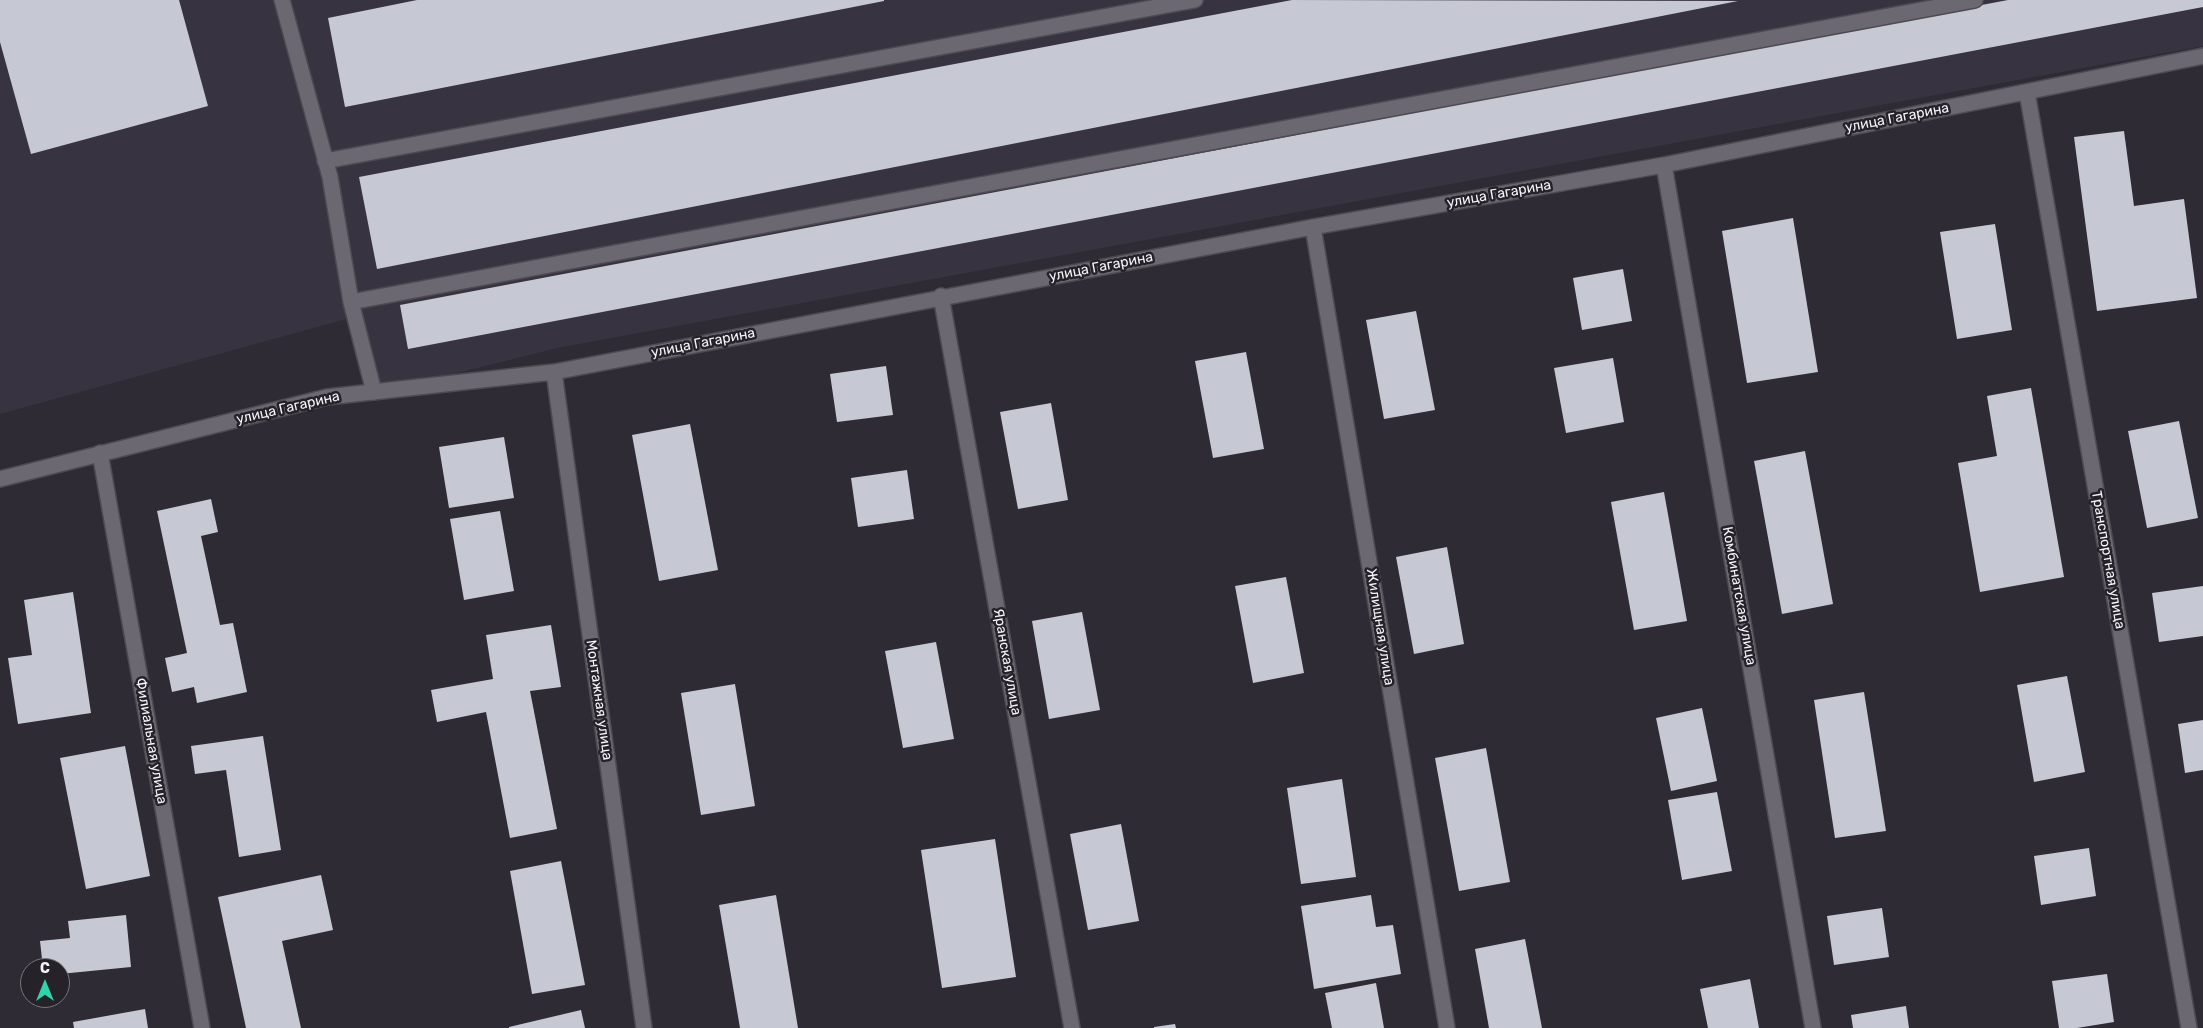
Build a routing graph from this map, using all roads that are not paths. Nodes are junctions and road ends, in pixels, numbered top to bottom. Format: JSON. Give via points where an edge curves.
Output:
{"nodes":[{"id":1,"x":282,"y":0,"type":"edge"},
{"id":2,"x":1196,"y":0,"type":"edge"},
{"id":3,"x":1975,"y":0,"type":"edge"},
{"id":4,"x":2203,"y":56,"type":"edge"},
{"id":5,"x":2027,"y":92,"type":"junction"},
{"id":6,"x":325,"y":161,"type":"junction"},
{"id":7,"x":1664,"y":165,"type":"junction"},
{"id":8,"x":1314,"y":227,"type":"junction"},
{"id":9,"x":941,"y":296,"type":"junction"},
{"id":10,"x":351,"y":302,"type":"junction"},
{"id":11,"x":554,"y":372,"type":"junction"},
{"id":12,"x":374,"y":392,"type":"junction"},
{"id":13,"x":100,"y":453,"type":"junction"},
{"id":14,"x":0,"y":479,"type":"edge"},
{"id":15,"x":202,"y":1028,"type":"edge"},
{"id":16,"x":644,"y":1028,"type":"edge"},
{"id":17,"x":1072,"y":1028,"type":"edge"},
{"id":18,"x":1447,"y":1028,"type":"edge"},
{"id":19,"x":1813,"y":1028,"type":"edge"},
{"id":20,"x":2189,"y":1028,"type":"edge"}],
"edges":[{"from":1,"to":6,"type":"street"},
{"from":2,"to":6,"type":"street"},
{"from":3,"to":10,"type":"street"},
{"from":4,"to":5,"type":"street","name":"улица Гагарина"},
{"from":5,"to":7,"type":"street","name":"улица Гагарина"},
{"from":5,"to":20,"type":"street","name":"Транспортная улица"},
{"from":6,"to":10,"type":"street"},
{"from":7,"to":8,"type":"street","name":"улица Гагарина"},
{"from":7,"to":19,"type":"street","name":"Комбинатская улица"},
{"from":8,"to":9,"type":"street","name":"улица Гагарина"},
{"from":8,"to":18,"type":"street","name":"Жилищная улица"},
{"from":9,"to":11,"type":"street","name":"улица Гагарина"},
{"from":9,"to":17,"type":"street","name":"Яранская улица"},
{"from":10,"to":12,"type":"street"},
{"from":11,"to":12,"type":"street","name":"улица Гагарина"},
{"from":11,"to":16,"type":"street","name":"Монтажная улица"},
{"from":12,"to":13,"type":"street","name":"улица Гагарина","via":[[327,397]]},
{"from":13,"to":14,"type":"street","name":"улица Гагарина"},
{"from":13,"to":15,"type":"street","name":"Филиальная улица"}]}
